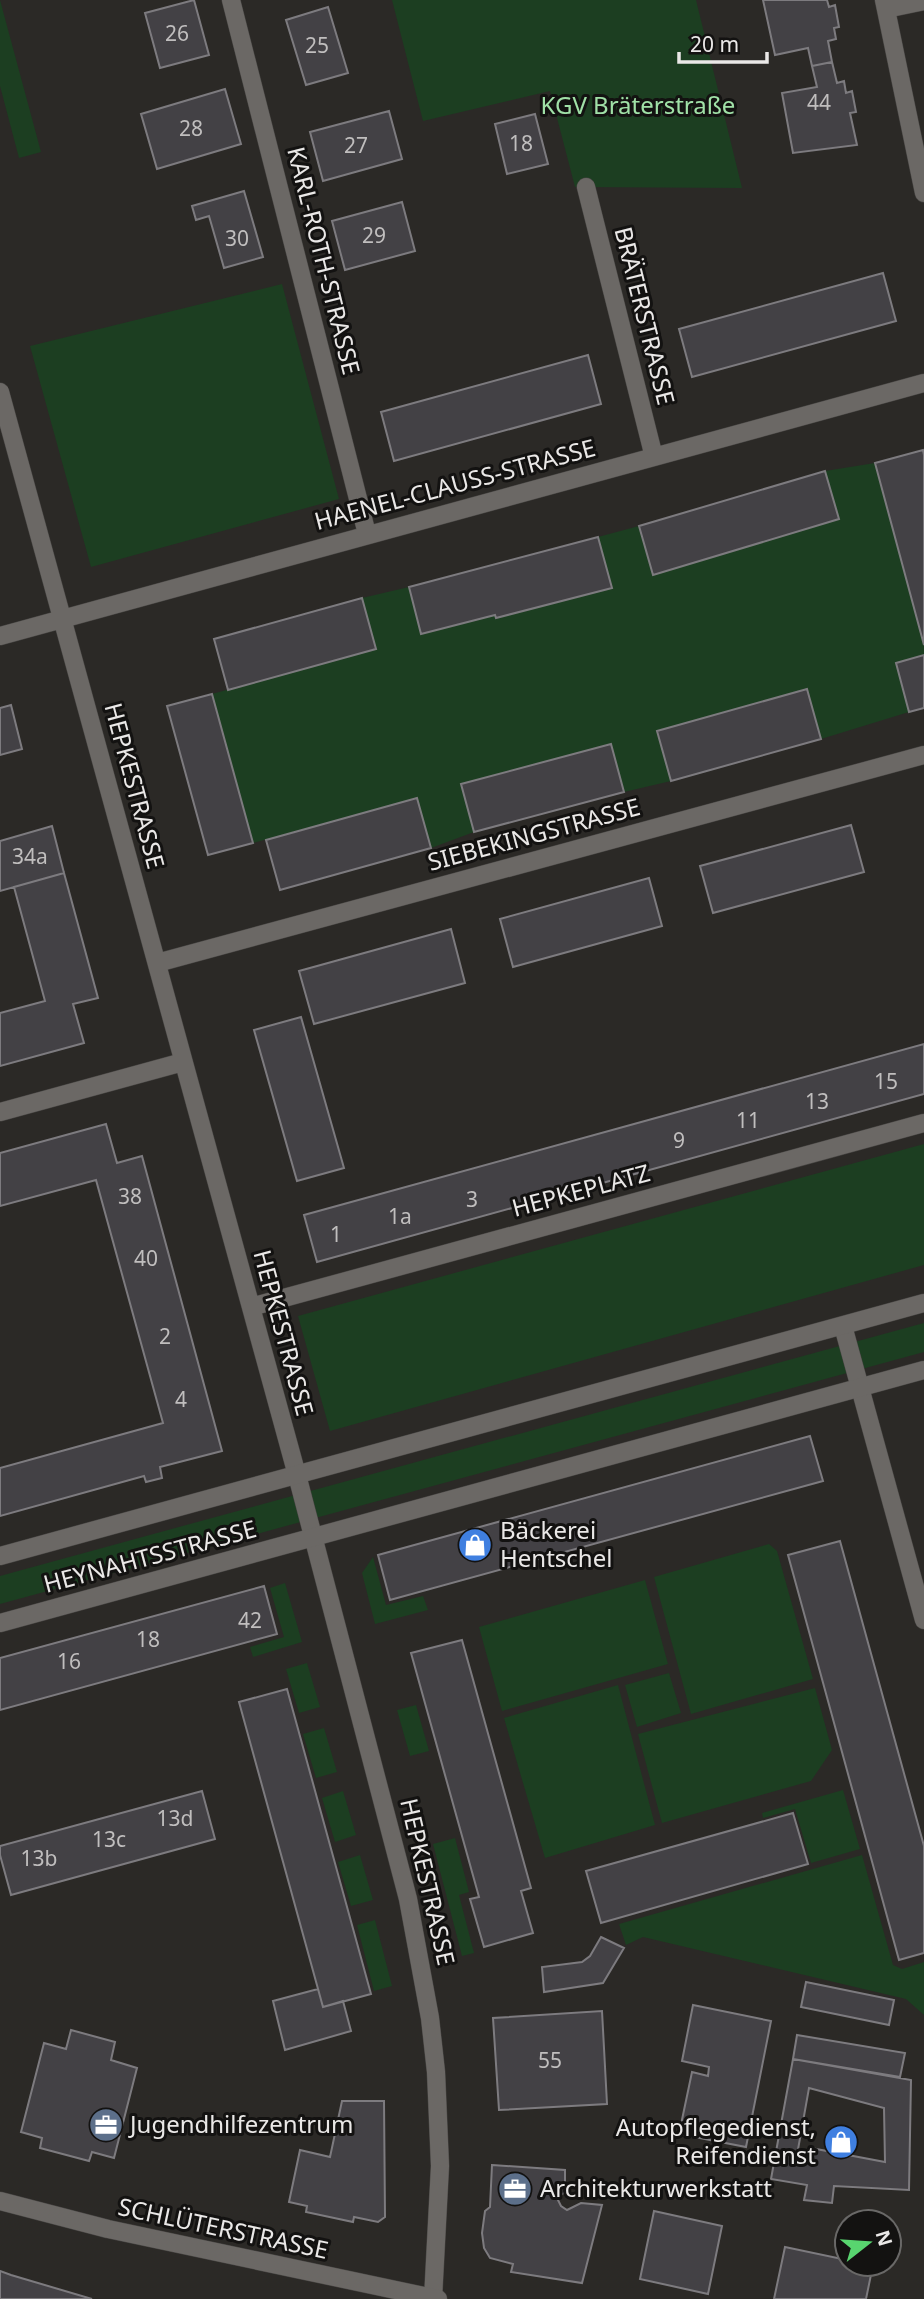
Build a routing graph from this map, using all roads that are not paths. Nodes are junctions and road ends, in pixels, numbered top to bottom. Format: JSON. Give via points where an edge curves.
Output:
{"nodes":[{"id":1,"x":231,"y":0,"type":"edge"},
{"id":2,"x":924,"y":1,"type":"edge"},
{"id":3,"x":885,"y":5,"type":"edge"},
{"id":4,"x":586,"y":187,"type":"dead end"},
{"id":5,"x":924,"y":193,"type":"edge"},
{"id":6,"x":924,"y":383,"type":"edge"},
{"id":7,"x":0,"y":392,"type":"edge"},
{"id":8,"x":654,"y":457,"type":"junction"},
{"id":9,"x":367,"y":534,"type":"junction"},
{"id":10,"x":63,"y":619,"type":"junction"},
{"id":11,"x":0,"y":636,"type":"edge"},
{"id":12,"x":924,"y":755,"type":"edge"},
{"id":13,"x":157,"y":963,"type":"junction"},
{"id":14,"x":183,"y":1062,"type":"junction"},
{"id":15,"x":0,"y":1112,"type":"edge"},
{"id":16,"x":924,"y":1123,"type":"edge"},
{"id":17,"x":924,"y":1303,"type":"edge"},
{"id":18,"x":251,"y":1307,"type":"junction"},
{"id":19,"x":844,"y":1325,"type":"junction"},
{"id":20,"x":924,"y":1370,"type":"edge"},
{"id":21,"x":860,"y":1388,"type":"junction"},
{"id":22,"x":297,"y":1475,"type":"junction"},
{"id":23,"x":313,"y":1538,"type":"junction"},
{"id":24,"x":0,"y":1556,"type":"edge"},
{"id":25,"x":924,"y":1620,"type":"edge"},
{"id":26,"x":0,"y":1623,"type":"edge"},
{"id":27,"x":0,"y":2202,"type":"edge"},
{"id":28,"x":434,"y":2299,"type":"edge"}],
"edges":[{"from":1,"to":9,"type":"street","name":"KARL-ROTH-STRASSE"},
{"from":2,"to":3,"type":"street"},
{"from":3,"to":5,"type":"street"},
{"from":4,"to":8,"type":"street","name":"BRÄTERSTRASSE"},
{"from":6,"to":8,"type":"street","name":"HAENEL-CLAUSS-STRASSE"},
{"from":7,"to":10,"type":"street","name":"HEPKESTRASSE"},
{"from":8,"to":9,"type":"street","name":"HAENEL-CLAUSS-STRASSE"},
{"from":9,"to":10,"type":"street","name":"HAENEL-CLAUSS-STRASSE"},
{"from":10,"to":11,"type":"street","name":"HAENEL-CLAUSS-STRASSE"},
{"from":10,"to":13,"type":"street","name":"HEPKESTRASSE"},
{"from":12,"to":13,"type":"street","name":"SIEBEKINGSTRASSE"},
{"from":13,"to":14,"type":"street","name":"HEPKESTRASSE"},
{"from":14,"to":15,"type":"street"},
{"from":14,"to":18,"type":"street","name":"HEPKESTRASSE"},
{"from":16,"to":18,"type":"street","name":"HEPKEPLATZ"},
{"from":17,"to":19,"type":"street"},
{"from":18,"to":22,"type":"street","name":"HEPKESTRASSE"},
{"from":19,"to":21,"type":"street"},
{"from":19,"to":22,"type":"street"},
{"from":20,"to":21,"type":"street"},
{"from":21,"to":23,"type":"street"},
{"from":21,"to":25,"type":"street"},
{"from":22,"to":23,"type":"street","name":"HEPKESTRASSE"},
{"from":22,"to":24,"type":"street","name":"HEYNAHTSSTRASSE"},
{"from":23,"to":26,"type":"street","name":"HEYNAHTSSTRASSE"},
{"from":23,"to":28,"type":"street","name":"HEPKESTRASSE","via":[[408,1899],[430,2018],[440,2166]]},
{"from":27,"to":28,"type":"street","name":"SCHLÜTERSTRASSE","via":[[108,2230]]}]}
